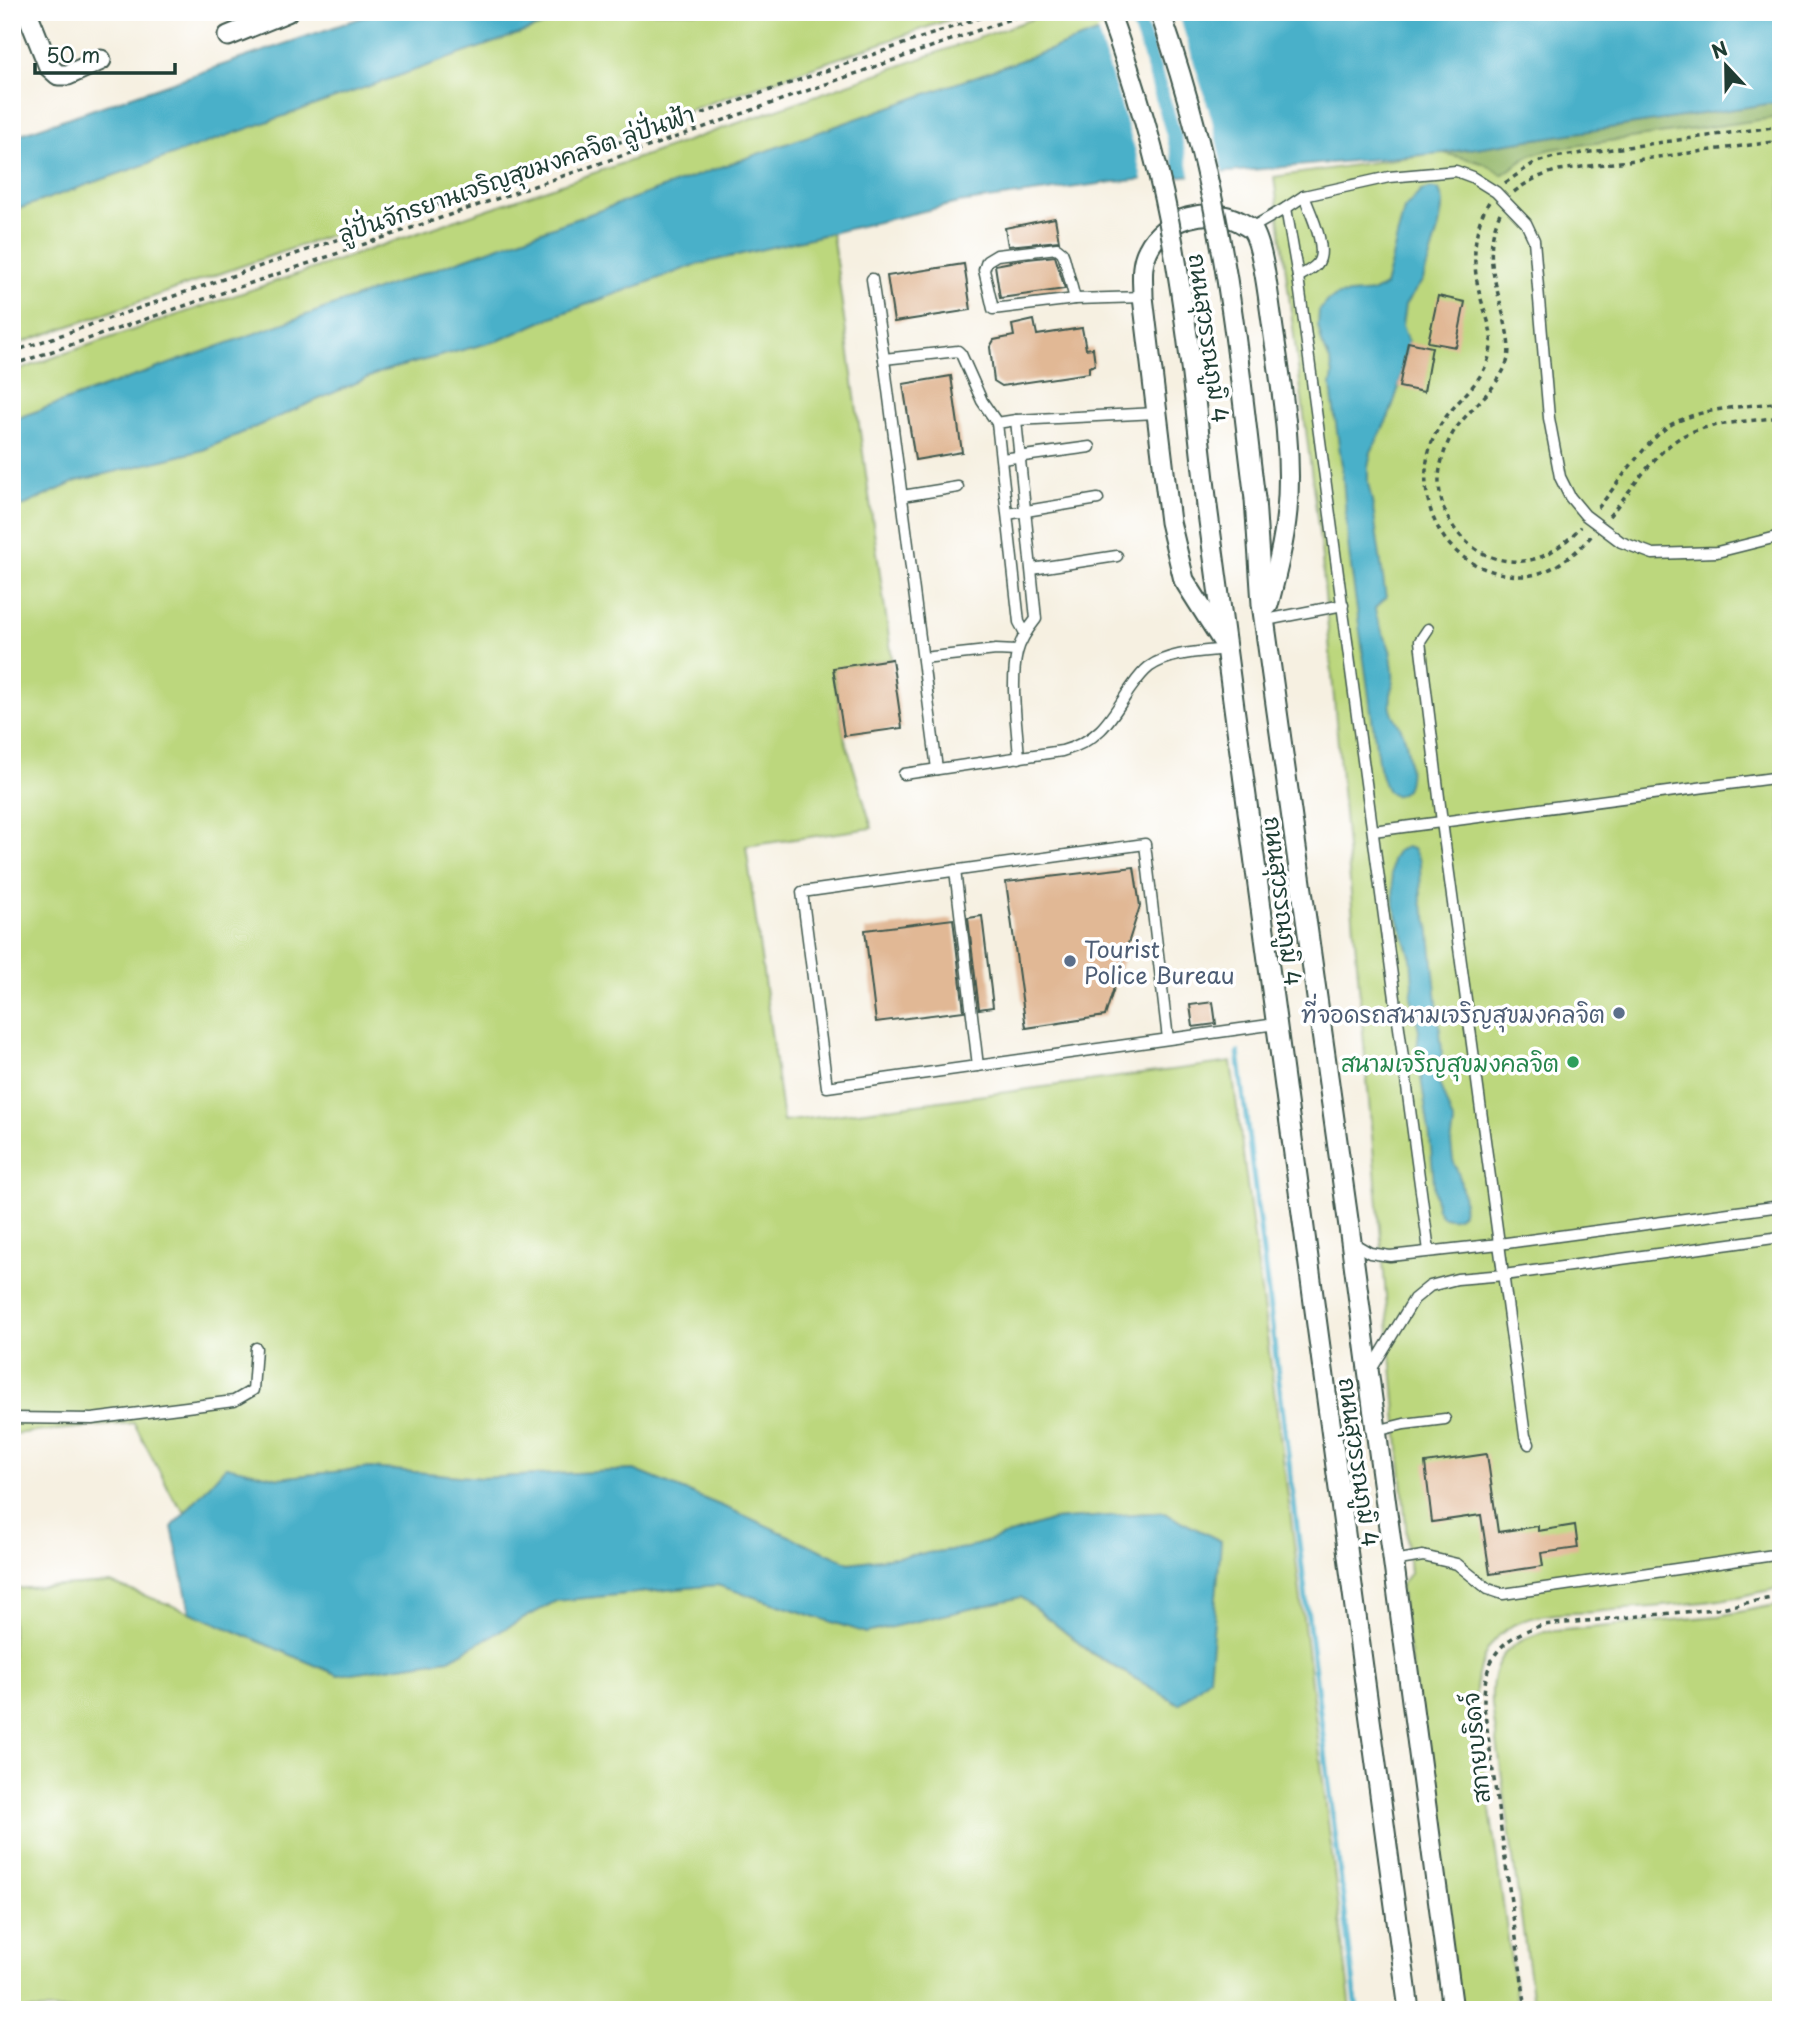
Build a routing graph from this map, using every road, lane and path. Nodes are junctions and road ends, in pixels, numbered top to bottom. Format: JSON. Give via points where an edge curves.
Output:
{"nodes":[{"id":1,"x":27,"y":12,"type":"edge"},
{"id":2,"x":996,"y":12,"type":"edge"},
{"id":3,"x":1030,"y":12,"type":"edge"},
{"id":4,"x":1110,"y":12,"type":"edge"},
{"id":5,"x":1160,"y":12,"type":"edge"},
{"id":6,"x":278,"y":14,"type":"edge"},
{"id":7,"x":228,"y":36,"type":"dead end"},
{"id":8,"x":101,"y":60,"type":"dead end"},
{"id":9,"x":1781,"y":126,"type":"edge"},
{"id":10,"x":1781,"y":141,"type":"edge"},
{"id":11,"x":1496,"y":192,"type":"junction"},
{"id":12,"x":1304,"y":196,"type":"junction"},
{"id":13,"x":1506,"y":202,"type":"junction"},
{"id":14,"x":1286,"y":208,"type":"junction"},
{"id":15,"x":1251,"y":228,"type":"junction"},
{"id":16,"x":1298,"y":277,"type":"junction"},
{"id":17,"x":872,"y":279,"type":"dead end"},
{"id":18,"x":1143,"y":297,"type":"junction"},
{"id":19,"x":1075,"y":299,"type":"junction"},
{"id":20,"x":12,"y":352,"type":"edge"},
{"id":21,"x":884,"y":359,"type":"junction"},
{"id":22,"x":12,"y":365,"type":"edge"},
{"id":23,"x":1781,"y":402,"type":"edge"},
{"id":24,"x":1157,"y":413,"type":"junction"},
{"id":25,"x":1781,"y":417,"type":"edge"},
{"id":26,"x":1016,"y":420,"type":"junction"},
{"id":27,"x":997,"y":423,"type":"junction"},
{"id":28,"x":1090,"y":447,"type":"dead end"},
{"id":29,"x":1020,"y":457,"type":"junction"},
{"id":30,"x":1002,"y":459,"type":"junction"},
{"id":31,"x":958,"y":487,"type":"dead end"},
{"id":32,"x":902,"y":496,"type":"junction"},
{"id":33,"x":1098,"y":499,"type":"dead end"},
{"id":34,"x":1025,"y":511,"type":"junction"},
{"id":35,"x":1008,"y":514,"type":"junction"},
{"id":36,"x":1589,"y":518,"type":"junction"},
{"id":37,"x":1600,"y":526,"type":"junction"},
{"id":38,"x":1781,"y":536,"type":"edge"},
{"id":39,"x":1117,"y":556,"type":"dead end"},
{"id":40,"x":1032,"y":569,"type":"junction"},
{"id":41,"x":1343,"y":605,"type":"junction"},
{"id":42,"x":1266,"y":618,"type":"junction"},
{"id":43,"x":1429,"y":629,"type":"dead end"},
{"id":44,"x":1026,"y":633,"type":"junction"},
{"id":45,"x":1226,"y":648,"type":"junction"},
{"id":46,"x":1017,"y":650,"type":"junction"},
{"id":47,"x":923,"y":658,"type":"junction"},
{"id":48,"x":1019,"y":758,"type":"junction"},
{"id":49,"x":937,"y":769,"type":"junction"},
{"id":50,"x":904,"y":774,"type":"dead end"},
{"id":51,"x":1781,"y":777,"type":"edge"},
{"id":52,"x":1442,"y":822,"type":"junction"},
{"id":53,"x":1373,"y":831,"type":"junction"},
{"id":54,"x":955,"y":870,"type":"junction"},
{"id":55,"x":1276,"y":1024,"type":"junction"},
{"id":56,"x":1168,"y":1039,"type":"junction"},
{"id":57,"x":978,"y":1066,"type":"junction"},
{"id":58,"x":1781,"y":1206,"type":"edge"},
{"id":59,"x":1781,"y":1237,"type":"edge"},
{"id":60,"x":1351,"y":1241,"type":"junction"},
{"id":61,"x":1499,"y":1244,"type":"junction"},
{"id":62,"x":1429,"y":1251,"type":"junction"},
{"id":63,"x":1504,"y":1275,"type":"junction"},
{"id":64,"x":256,"y":1348,"type":"dead end"},
{"id":65,"x":1368,"y":1374,"type":"junction"},
{"id":66,"x":12,"y":1418,"type":"edge"},
{"id":67,"x":1445,"y":1419,"type":"dead end"},
{"id":68,"x":1375,"y":1431,"type":"junction"},
{"id":69,"x":1529,"y":1444,"type":"dead end"},
{"id":70,"x":1781,"y":1554,"type":"edge"},
{"id":71,"x":1393,"y":1561,"type":"junction"},
{"id":72,"x":1781,"y":1596,"type":"edge"},
{"id":73,"x":1409,"y":2010,"type":"edge"},
{"id":74,"x":1453,"y":2010,"type":"edge"},
{"id":75,"x":1526,"y":2010,"type":"edge"}],
"edges":[{"from":1,"to":8,"type":"street","via":[[50,67],[58,75]]},
{"from":2,"to":20,"type":"path"},
{"from":3,"to":22,"type":"path","name":"ลู่ปั่นจักรยานเจริญสุขมงคลจิต ลู่ปั่นฟ้า"},
{"from":4,"to":45,"type":"street","name":"ถนนสุวรรณภูมิ 4","bridge":true,"via":[[1145,121],[1169,222]]},
{"from":5,"to":42,"type":"street","name":"ถนนสุวรรณภูมิ 4","bridge":true,"via":[[1191,110],[1217,226],[1232,312]]},
{"from":6,"to":7,"type":"street"},
{"from":9,"to":11,"type":"path","via":[[1554,157],[1520,171]]},
{"from":10,"to":13,"type":"path","via":[[1559,170],[1528,182]]},
{"from":11,"to":12,"type":"lane","via":[[1456,171],[1389,177]]},
{"from":11,"to":13,"type":"lane"},
{"from":11,"to":37,"type":"path","via":[[1475,244],[1475,272],[1490,323],[1489,362],[1442,421],[1432,443],[1426,476],[1429,508],[1446,541],[1467,560],[1502,574],[1524,576],[1545,571],[1577,553]]},
{"from":12,"to":14,"type":"lane"},
{"from":12,"to":16,"type":"lane","via":[[1322,254],[1319,263]]},
{"from":13,"to":36,"type":"lane","via":[[1526,223],[1534,240],[1549,418],[1560,477]]},
{"from":13,"to":36,"type":"path","via":[[1490,246],[1509,340],[1508,359],[1495,386],[1456,428],[1446,449],[1439,479],[1443,507],[1457,534],[1476,550],[1510,561],[1540,557],[1567,541]]},
{"from":14,"to":15,"type":"lane"},
{"from":14,"to":16,"type":"lane"},
{"from":15,"to":18,"type":"street","via":[[1223,216],[1202,214],[1180,220],[1149,247],[1142,262]]},
{"from":15,"to":42,"type":"street","via":[[1269,304],[1289,478],[1283,544]]},
{"from":16,"to":41,"type":"lane"},
{"from":17,"to":21,"type":"lane"},
{"from":18,"to":19,"type":"lane"},
{"from":18,"to":24,"type":"street"},
{"from":19,"to":19,"type":"lane","via":[[993,309],[985,265],[997,255],[1057,248],[1064,257]]},
{"from":21,"to":27,"type":"lane","via":[[958,351]]},
{"from":21,"to":32,"type":"lane"},
{"from":23,"to":36,"type":"path","via":[[1699,414],[1673,424],[1653,440]]},
{"from":24,"to":26,"type":"lane"},
{"from":24,"to":45,"type":"street","via":[[1170,522],[1184,580]]},
{"from":25,"to":37,"type":"path","via":[[1683,435],[1665,449]]},
{"from":26,"to":27,"type":"lane"},
{"from":26,"to":29,"type":"lane"},
{"from":27,"to":30,"type":"lane"},
{"from":28,"to":29,"type":"lane"},
{"from":29,"to":30,"type":"lane"},
{"from":29,"to":34,"type":"lane"},
{"from":30,"to":35,"type":"lane"},
{"from":31,"to":32,"type":"lane"},
{"from":32,"to":47,"type":"lane"},
{"from":33,"to":34,"type":"lane"},
{"from":34,"to":35,"type":"lane"},
{"from":34,"to":40,"type":"lane"},
{"from":35,"to":44,"type":"lane","via":[[1019,622]]},
{"from":36,"to":37,"type":"lane"},
{"from":37,"to":38,"type":"lane","via":[[1621,542],[1653,554],[1717,552]]},
{"from":39,"to":40,"type":"lane"},
{"from":40,"to":44,"type":"lane","via":[[1036,620]]},
{"from":41,"to":42,"type":"lane"},
{"from":41,"to":53,"type":"lane"},
{"from":42,"to":60,"type":"street","name":"ถนนสุวรรณภูมิ 4"},
{"from":43,"to":52,"type":"lane","via":[[1420,641]]},
{"from":44,"to":46,"type":"lane"},
{"from":45,"to":48,"type":"lane","via":[[1156,663],[1134,682],[1105,727],[1090,740],[1062,751]]},
{"from":45,"to":55,"type":"street","name":"ถนนสุวรรณภูมิ 4"},
{"from":46,"to":47,"type":"lane"},
{"from":46,"to":48,"type":"lane"},
{"from":47,"to":49,"type":"lane"},
{"from":48,"to":49,"type":"lane"},
{"from":49,"to":50,"type":"lane"},
{"from":51,"to":52,"type":"lane"},
{"from":52,"to":53,"type":"lane"},
{"from":52,"to":61,"type":"lane"},
{"from":53,"to":62,"type":"lane"},
{"from":54,"to":56,"type":"lane","via":[[1145,844]]},
{"from":54,"to":57,"type":"lane"},
{"from":54,"to":57,"type":"lane","via":[[802,892],[827,1087]]},
{"from":55,"to":56,"type":"lane"},
{"from":55,"to":73,"type":"street","name":"ถนนสุวรรณภูมิ 4"},
{"from":56,"to":57,"type":"lane"},
{"from":58,"to":61,"type":"lane"},
{"from":59,"to":63,"type":"lane"},
{"from":60,"to":62,"type":"lane","via":[[1370,1253],[1390,1256]]},
{"from":60,"to":65,"type":"street","name":"ถนนสุวรรณภูมิ 4"},
{"from":61,"to":62,"type":"lane"},
{"from":61,"to":63,"type":"lane"},
{"from":63,"to":65,"type":"lane","via":[[1430,1286],[1414,1299]]},
{"from":63,"to":69,"type":"lane"},
{"from":64,"to":66,"type":"lane","via":[[253,1390],[234,1401],[92,1419]]},
{"from":65,"to":68,"type":"street","name":"ถนนสุวรรณภูมิ 4"},
{"from":67,"to":68,"type":"lane"},
{"from":68,"to":71,"type":"street","name":"ถนนสุวรรณภูมิ 4"},
{"from":70,"to":71,"type":"lane","via":[[1503,1594],[1488,1589],[1457,1564],[1423,1556]]},
{"from":71,"to":74,"type":"street","name":"ถนนสุวรรณภูมิ 4"},
{"from":72,"to":75,"type":"path","name":"สกายบริดจ์","via":[[1716,1609],[1543,1625],[1511,1638],[1491,1661],[1484,1707]]}]}
